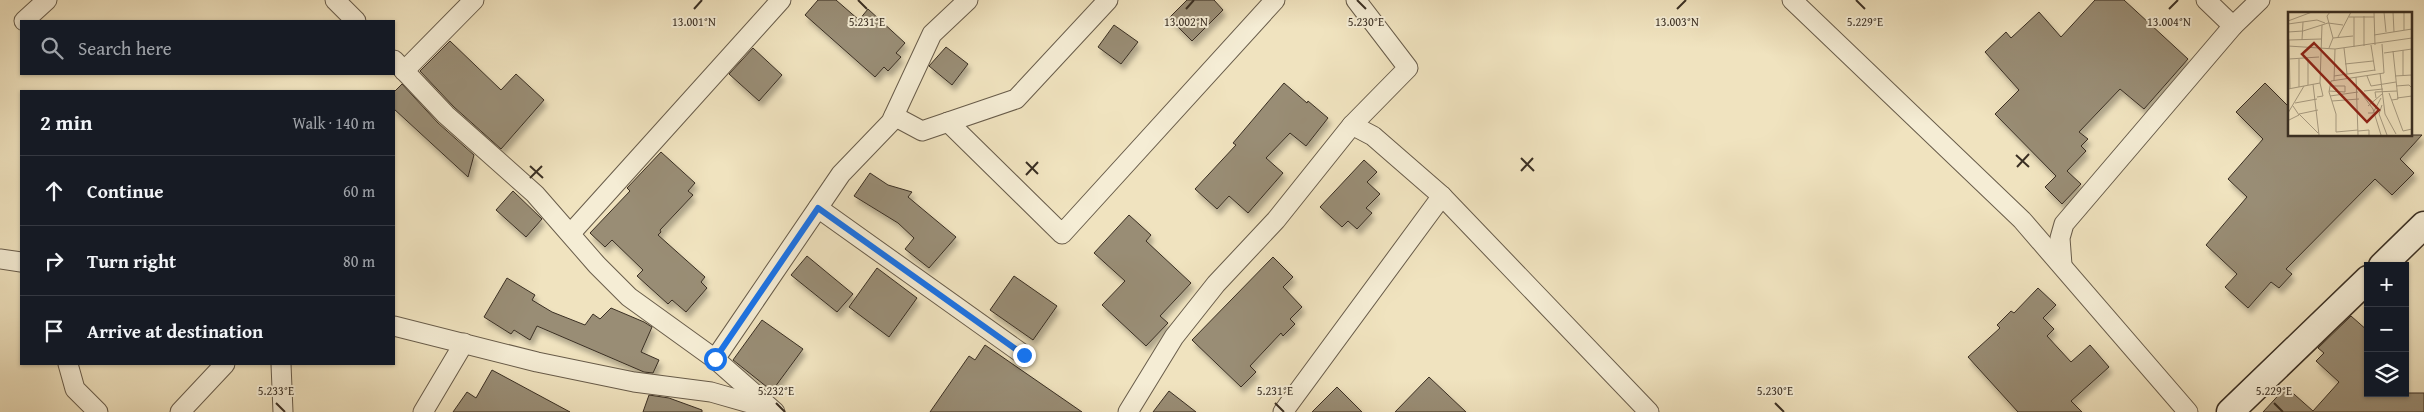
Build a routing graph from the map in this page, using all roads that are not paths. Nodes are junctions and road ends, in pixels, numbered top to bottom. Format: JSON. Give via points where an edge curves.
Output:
{"nodes":[{"id":1,"x":47,"y":0,"type":"edge"},
{"id":2,"x":335,"y":0,"type":"edge"},
{"id":3,"x":474,"y":0,"type":"edge"},
{"id":4,"x":781,"y":0,"type":"edge"},
{"id":5,"x":968,"y":0,"type":"edge"},
{"id":6,"x":1108,"y":0,"type":"edge"},
{"id":7,"x":1275,"y":0,"type":"edge"},
{"id":8,"x":1356,"y":0,"type":"edge"},
{"id":9,"x":1792,"y":0,"type":"edge"},
{"id":10,"x":2206,"y":0,"type":"edge"},
{"id":11,"x":2260,"y":0,"type":"edge"},
{"id":12,"x":25,"y":20,"type":"edge"},
{"id":13,"x":355,"y":20,"type":"edge"},
{"id":14,"x":2233,"y":26,"type":"junction"},
{"id":15,"x":399,"y":65,"type":"edge"},
{"id":16,"x":894,"y":116,"type":"junction"},
{"id":17,"x":948,"y":122,"type":"junction"},
{"id":18,"x":1352,"y":125,"type":"junction"},
{"id":19,"x":1442,"y":196,"type":"junction"},
{"id":20,"x":818,"y":208,"type":"junction"},
{"id":21,"x":2424,"y":225,"type":"edge"},
{"id":22,"x":571,"y":233,"type":"junction"},
{"id":23,"x":0,"y":259,"type":"edge"},
{"id":24,"x":20,"y":262,"type":"edge"},
{"id":25,"x":2386,"y":262,"type":"edge"},
{"id":26,"x":2062,"y":265,"type":"junction"},
{"id":27,"x":2364,"y":283,"type":"edge"},
{"id":28,"x":395,"y":326,"type":"edge"},
{"id":29,"x":464,"y":343,"type":"junction"},
{"id":30,"x":1024,"y":355,"type":"dead end"},
{"id":31,"x":715,"y":359,"type":"junction"},
{"id":32,"x":68,"y":365,"type":"edge"},
{"id":33,"x":224,"y":365,"type":"edge"},
{"id":34,"x":281,"y":365,"type":"edge"},
{"id":35,"x":773,"y":411,"type":"edge"},
{"id":36,"x":98,"y":412,"type":"edge"},
{"id":37,"x":180,"y":412,"type":"edge"},
{"id":38,"x":283,"y":412,"type":"edge"},
{"id":39,"x":423,"y":412,"type":"edge"},
{"id":40,"x":1128,"y":412,"type":"edge"},
{"id":41,"x":1283,"y":412,"type":"edge"},
{"id":42,"x":1649,"y":412,"type":"edge"},
{"id":43,"x":2188,"y":412,"type":"edge"},
{"id":44,"x":2230,"y":412,"type":"edge"}],
"edges":[{"from":1,"to":12,"type":"street"},
{"from":2,"to":13,"type":"street"},
{"from":3,"to":15,"type":"street"},
{"from":4,"to":22,"type":"street"},
{"from":5,"to":16,"type":"street","via":[[932,34]]},
{"from":6,"to":17,"type":"street","via":[[1016,99]]},
{"from":7,"to":17,"type":"street","via":[[1062,234]]},
{"from":8,"to":18,"type":"street","via":[[1408,68]]},
{"from":9,"to":26,"type":"street","via":[[2022,220]]},
{"from":10,"to":14,"type":"street"},
{"from":11,"to":14,"type":"street"},
{"from":14,"to":26,"type":"street","via":[[2064,224],[2060,238]]},
{"from":15,"to":22,"type":"street","via":[[446,115],[535,194]]},
{"from":16,"to":17,"type":"street","via":[[922,131]]},
{"from":16,"to":20,"type":"street","via":[[841,174]]},
{"from":18,"to":19,"type":"street","via":[[1373,136]]},
{"from":18,"to":40,"type":"street","via":[[1276,220],[1216,284],[1174,337]]},
{"from":19,"to":41,"type":"street"},
{"from":19,"to":42,"type":"street"},
{"from":20,"to":30,"type":"street"},
{"from":20,"to":31,"type":"street"},
{"from":21,"to":25,"type":"street"},
{"from":22,"to":31,"type":"street","via":[[597,266],[629,297]]},
{"from":23,"to":24,"type":"street"},
{"from":26,"to":43,"type":"street"},
{"from":27,"to":44,"type":"street"},
{"from":28,"to":29,"type":"street"},
{"from":29,"to":35,"type":"street","via":[[634,382],[711,392]]},
{"from":29,"to":39,"type":"street"},
{"from":31,"to":35,"type":"street"},
{"from":32,"to":36,"type":"street","via":[[75,389]]},
{"from":33,"to":37,"type":"street"},
{"from":34,"to":38,"type":"street"}]}
